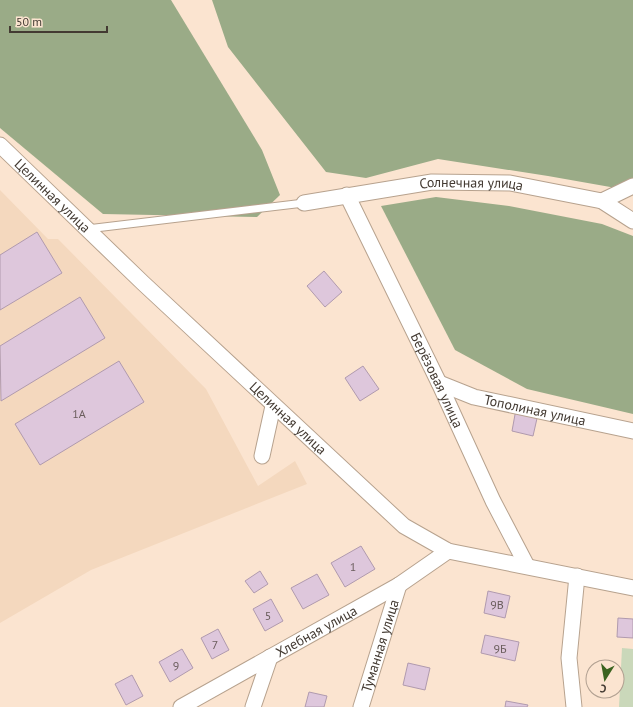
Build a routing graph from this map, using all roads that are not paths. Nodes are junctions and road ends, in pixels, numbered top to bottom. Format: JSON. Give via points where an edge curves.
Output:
{"nodes":[{"id":1,"x":0,"y":145,"type":"edge"},
{"id":2,"x":633,"y":186,"type":"edge"},
{"id":3,"x":347,"y":195,"type":"junction"},
{"id":4,"x":602,"y":201,"type":"junction"},
{"id":5,"x":304,"y":203,"type":"joint"},
{"id":6,"x":633,"y":221,"type":"edge"},
{"id":7,"x":87,"y":229,"type":"junction"},
{"id":8,"x":439,"y":383,"type":"junction"},
{"id":9,"x":273,"y":406,"type":"junction"},
{"id":10,"x":633,"y":431,"type":"edge"},
{"id":11,"x":262,"y":456,"type":"dead end"},
{"id":12,"x":448,"y":551,"type":"junction"},
{"id":13,"x":527,"y":566,"type":"junction"},
{"id":14,"x":577,"y":576,"type":"junction"},
{"id":15,"x":399,"y":585,"type":"junction"},
{"id":16,"x":633,"y":588,"type":"edge"},
{"id":17,"x":270,"y":657,"type":"junction"},
{"id":18,"x":181,"y":707,"type":"edge"},
{"id":19,"x":254,"y":707,"type":"edge"},
{"id":20,"x":361,"y":707,"type":"edge"},
{"id":21,"x":574,"y":707,"type":"edge"}],
"edges":[{"from":1,"to":7,"type":"street","name":"Целинная улица"},
{"from":2,"to":4,"type":"street"},
{"from":3,"to":4,"type":"street","name":"Солнечная улица","via":[[432,182],[510,183]]},
{"from":3,"to":5,"type":"street","name":"Солнечная улица"},
{"from":3,"to":8,"type":"street","name":"Берёзовая улица"},
{"from":4,"to":6,"type":"street","name":"Солнечная улица"},
{"from":5,"to":7,"type":"lane"},
{"from":7,"to":9,"type":"street","name":"Целинная улица"},
{"from":8,"to":10,"type":"street","name":"Тополиная улица","via":[[474,397]]},
{"from":8,"to":13,"type":"street","name":"Берёзовая улица","via":[[493,501]]},
{"from":9,"to":11,"type":"street"},
{"from":9,"to":12,"type":"street","name":"Целинная улица","via":[[404,526]]},
{"from":12,"to":13,"type":"street","name":"Целинная улица"},
{"from":12,"to":15,"type":"street","name":"Хлебная улица"},
{"from":13,"to":14,"type":"street","name":"Целинная улица"},
{"from":14,"to":16,"type":"street","name":"Целинная улица"},
{"from":14,"to":21,"type":"street","via":[[568,658]]},
{"from":15,"to":17,"type":"street","name":"Хлебная улица"},
{"from":15,"to":20,"type":"street","name":"Туманная улица"},
{"from":17,"to":18,"type":"street","name":"Хлебная улица"},
{"from":17,"to":19,"type":"street"}]}
